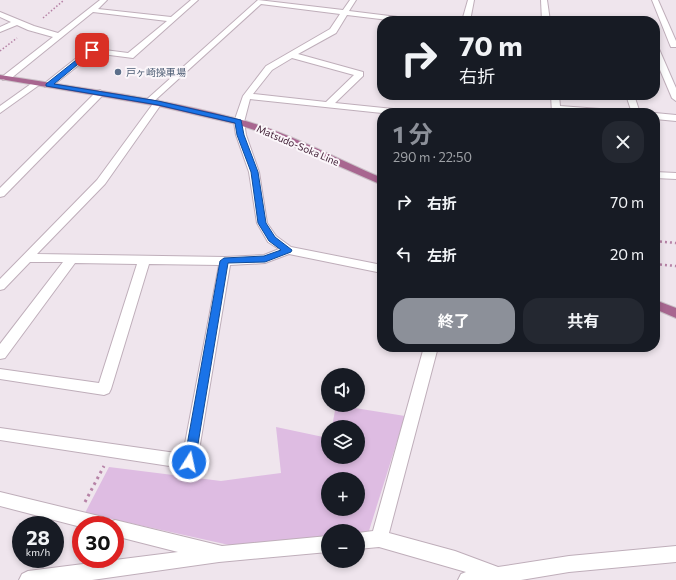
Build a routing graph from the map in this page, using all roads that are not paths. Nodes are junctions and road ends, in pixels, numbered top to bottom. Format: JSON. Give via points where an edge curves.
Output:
{"nodes":[{"id":1,"x":104,"y":0,"type":"edge"},
{"id":2,"x":195,"y":0,"type":"edge"},
{"id":3,"x":354,"y":0,"type":"edge"},
{"id":4,"x":471,"y":0,"type":"edge"},
{"id":5,"x":544,"y":0,"type":"edge"},
{"id":6,"x":655,"y":0,"type":"edge"},
{"id":7,"x":261,"y":1,"type":"edge"},
{"id":8,"x":92,"y":10,"type":"junction"},
{"id":9,"x":344,"y":13,"type":"junction"},
{"id":10,"x":0,"y":14,"type":"edge"},
{"id":11,"x":467,"y":16,"type":"edge"},
{"id":12,"x":546,"y":16,"type":"edge"},
{"id":13,"x":377,"y":17,"type":"edge"},
{"id":14,"x":171,"y":19,"type":"junction"},
{"id":15,"x":17,"y":22,"type":"junction"},
{"id":16,"x":0,"y":30,"type":"edge"},
{"id":17,"x":59,"y":36,"type":"junction"},
{"id":18,"x":660,"y":44,"type":"edge"},
{"id":19,"x":675,"y":45,"type":"edge"},
{"id":20,"x":291,"y":55,"type":"junction"},
{"id":21,"x":660,"y":61,"type":"edge"},
{"id":22,"x":3,"y":78,"type":"edge"},
{"id":23,"x":38,"y":83,"type":"junction"},
{"id":24,"x":48,"y":85,"type":"junction"},
{"id":25,"x":100,"y":93,"type":"junction"},
{"id":26,"x":247,"y":96,"type":"junction"},
{"id":27,"x":676,"y":98,"type":"edge"},
{"id":28,"x":153,"y":102,"type":"junction"},
{"id":29,"x":329,"y":104,"type":"junction"},
{"id":30,"x":0,"y":110,"type":"edge"},
{"id":31,"x":377,"y":110,"type":"edge"},
{"id":32,"x":660,"y":116,"type":"edge"},
{"id":33,"x":676,"y":118,"type":"edge"},
{"id":34,"x":239,"y":122,"type":"junction"},
{"id":35,"x":660,"y":175,"type":"edge"},
{"id":36,"x":676,"y":176,"type":"edge"},
{"id":37,"x":377,"y":180,"type":"edge"},
{"id":38,"x":1,"y":191,"type":"edge"},
{"id":39,"x":288,"y":250,"type":"junction"},
{"id":40,"x":27,"y":258,"type":"junction"},
{"id":41,"x":72,"y":259,"type":"junction"},
{"id":42,"x":144,"y":260,"type":"junction"},
{"id":43,"x":224,"y":261,"type":"junction"},
{"id":44,"x":377,"y":268,"type":"edge"},
{"id":45,"x":0,"y":286,"type":"edge"},
{"id":46,"x":660,"y":306,"type":"edge"},
{"id":47,"x":676,"y":313,"type":"edge"},
{"id":48,"x":430,"y":352,"type":"edge"},
{"id":49,"x":0,"y":354,"type":"edge"},
{"id":50,"x":0,"y":374,"type":"edge"},
{"id":51,"x":0,"y":434,"type":"edge"},
{"id":52,"x":0,"y":499,"type":"edge"},
{"id":53,"x":72,"y":518,"type":"edge"},
{"id":54,"x":124,"y":530,"type":"edge"},
{"id":55,"x":379,"y":539,"type":"junction"},
{"id":56,"x":365,"y":540,"type":"edge"},
{"id":57,"x":321,"y":545,"type":"edge"},
{"id":58,"x":222,"y":554,"type":"junction"},
{"id":59,"x":676,"y":554,"type":"edge"},
{"id":60,"x":501,"y":576,"type":"junction"},
{"id":61,"x":28,"y":580,"type":"edge"},
{"id":62,"x":467,"y":580,"type":"edge"}],
"edges":[{"from":1,"to":8,"type":"street"},
{"from":2,"to":14,"type":"street"},
{"from":3,"to":9,"type":"street"},
{"from":4,"to":11,"type":"street"},
{"from":5,"to":12,"type":"street"},
{"from":6,"to":19,"type":"street"},
{"from":7,"to":9,"type":"street"},
{"from":7,"to":28,"type":"street"},
{"from":8,"to":14,"type":"street"},
{"from":8,"to":17,"type":"street"},
{"from":9,"to":13,"type":"street"},
{"from":9,"to":20,"type":"street","via":[[333,32]]},
{"from":10,"to":15,"type":"street"},
{"from":14,"to":24,"type":"street","via":[[130,56],[92,50]]},
{"from":15,"to":16,"type":"street"},
{"from":15,"to":17,"type":"street"},
{"from":17,"to":22,"type":"street"},
{"from":18,"to":19,"type":"street"},
{"from":20,"to":26,"type":"street","via":[[269,68]]},
{"from":20,"to":29,"type":"street","via":[[360,74]]},
{"from":21,"to":27,"type":"street"},
{"from":22,"to":23,"type":"main road","name":"Matsudo-Soka Line"},
{"from":23,"to":24,"type":"main road","name":"Matsudo-Soka Line"},
{"from":23,"to":30,"type":"street"},
{"from":24,"to":25,"type":"main road","name":"Matsudo-Soka Line"},
{"from":25,"to":28,"type":"main road","name":"Matsudo-Soka Line"},
{"from":25,"to":38,"type":"street"},
{"from":26,"to":29,"type":"street"},
{"from":26,"to":34,"type":"street"},
{"from":28,"to":34,"type":"main road","name":"Matsudo-Soka Line"},
{"from":28,"to":40,"type":"street","via":[[101,182]]},
{"from":29,"to":31,"type":"street"},
{"from":32,"to":33,"type":"street"},
{"from":34,"to":37,"type":"main road","name":"Matsudo-Soka Line","via":[[271,133]]},
{"from":34,"to":39,"type":"street","via":[[254,172],[262,223],[272,239]]},
{"from":35,"to":36,"type":"street"},
{"from":39,"to":43,"type":"street","via":[[265,259]]},
{"from":39,"to":44,"type":"street"},
{"from":40,"to":41,"type":"street"},
{"from":40,"to":45,"type":"street"},
{"from":41,"to":42,"type":"street"},
{"from":41,"to":49,"type":"street"},
{"from":42,"to":43,"type":"street"},
{"from":42,"to":50,"type":"street","via":[[104,389]]},
{"from":43,"to":51,"type":"street","via":[[189,462]]},
{"from":46,"to":47,"type":"main road"},
{"from":48,"to":55,"type":"street"},
{"from":52,"to":53,"type":"street"},
{"from":54,"to":58,"type":"street"},
{"from":55,"to":56,"type":"street"},
{"from":55,"to":60,"type":"street","via":[[455,559]]},
{"from":57,"to":58,"type":"street"},
{"from":58,"to":61,"type":"street"},
{"from":59,"to":60,"type":"street","via":[[569,564]]},
{"from":60,"to":62,"type":"street"}]}
